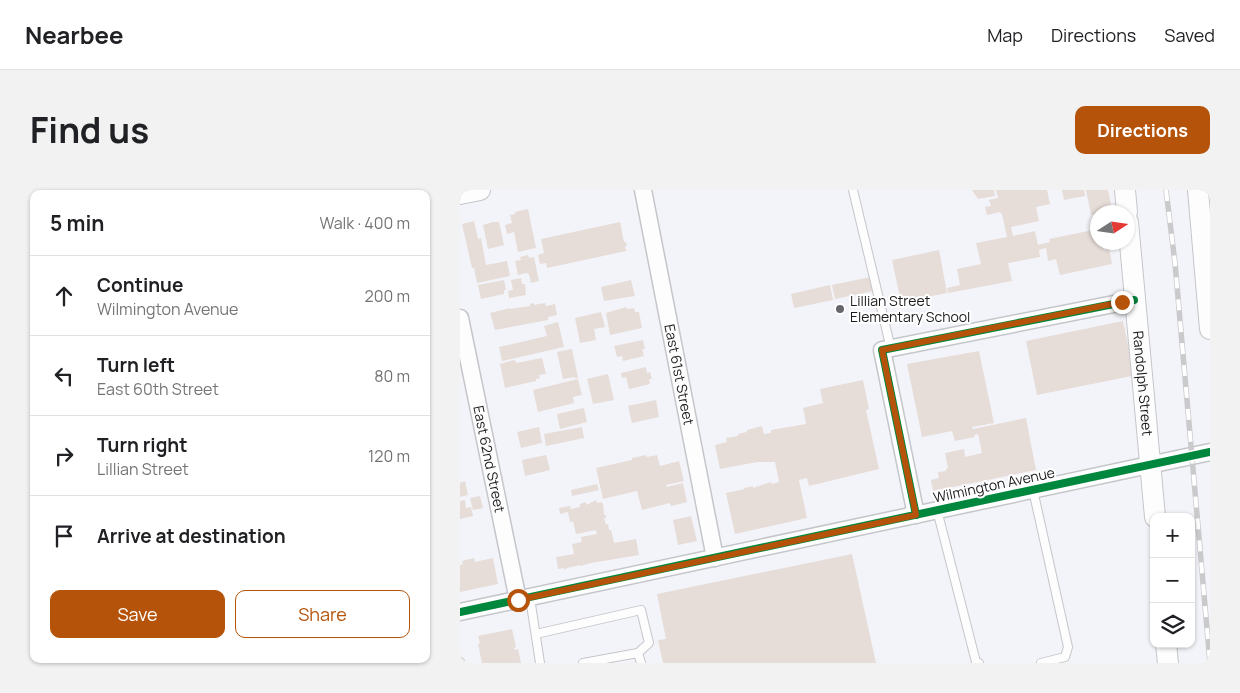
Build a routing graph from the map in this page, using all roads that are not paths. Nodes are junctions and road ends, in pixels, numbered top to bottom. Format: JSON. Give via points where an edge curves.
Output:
{"nodes":[{"id":1,"x":480,"y":190,"type":"edge"},
{"id":2,"x":643,"y":190,"type":"edge"},
{"id":3,"x":854,"y":190,"type":"edge"},
{"id":4,"x":1125,"y":190,"type":"edge"},
{"id":5,"x":1198,"y":190,"type":"edge"},
{"id":6,"x":460,"y":194,"type":"edge"},
{"id":7,"x":1126,"y":205,"type":"edge"},
{"id":8,"x":1130,"y":250,"type":"edge"},
{"id":9,"x":1134,"y":300,"type":"junction"},
{"id":10,"x":460,"y":318,"type":"edge"},
{"id":11,"x":1210,"y":329,"type":"edge"},
{"id":12,"x":887,"y":350,"type":"junction"},
{"id":13,"x":1210,"y":452,"type":"edge"},
{"id":14,"x":1150,"y":465,"type":"junction"},
{"id":15,"x":1033,"y":490,"type":"junction"},
{"id":16,"x":937,"y":510,"type":"junction"},
{"id":17,"x":1155,"y":513,"type":"edge"},
{"id":18,"x":916,"y":515,"type":"junction"},
{"id":19,"x":715,"y":558,"type":"junction"},
{"id":20,"x":524,"y":599,"type":"junction"},
{"id":21,"x":460,"y":612,"type":"edge"},
{"id":22,"x":536,"y":634,"type":"junction"},
{"id":23,"x":1166,"y":648,"type":"edge"},
{"id":24,"x":638,"y":653,"type":"junction"},
{"id":25,"x":540,"y":663,"type":"edge"},
{"id":26,"x":583,"y":663,"type":"edge"},
{"id":27,"x":641,"y":663,"type":"edge"},
{"id":28,"x":979,"y":663,"type":"edge"},
{"id":29,"x":1041,"y":663,"type":"edge"},
{"id":30,"x":1168,"y":663,"type":"edge"}],
"edges":[{"from":1,"to":6,"type":"street"},
{"from":2,"to":19,"type":"street","name":"East 61st Street"},
{"from":3,"to":12,"type":"lane"},
{"from":4,"to":7,"type":"street"},
{"from":5,"to":11,"type":"street"},
{"from":8,"to":9,"type":"street","name":"Randolph Street"},
{"from":9,"to":12,"type":"street"},
{"from":9,"to":14,"type":"street","name":"Randolph Street"},
{"from":10,"to":20,"type":"street","name":"East 62nd Street"},
{"from":12,"to":18,"type":"street"},
{"from":13,"to":14,"type":"street","name":"Wilmington Avenue"},
{"from":14,"to":15,"type":"street","name":"Wilmington Avenue"},
{"from":14,"to":17,"type":"street","name":"Randolph Street"},
{"from":15,"to":16,"type":"street","name":"Wilmington Avenue"},
{"from":15,"to":29,"type":"lane","via":[[1068,647],[1066,657]]},
{"from":16,"to":18,"type":"street","name":"Wilmington Avenue"},
{"from":16,"to":28,"type":"lane","via":[[976,662]]},
{"from":18,"to":19,"type":"street","name":"Wilmington Avenue"},
{"from":19,"to":20,"type":"street","name":"Wilmington Avenue"},
{"from":20,"to":21,"type":"street","name":"Wilmington Avenue"},
{"from":20,"to":22,"type":"lane"},
{"from":22,"to":24,"type":"lane","via":[[641,610],[649,643]]},
{"from":22,"to":25,"type":"lane"},
{"from":23,"to":30,"type":"street"},
{"from":24,"to":26,"type":"lane"},
{"from":24,"to":27,"type":"lane"}]}
